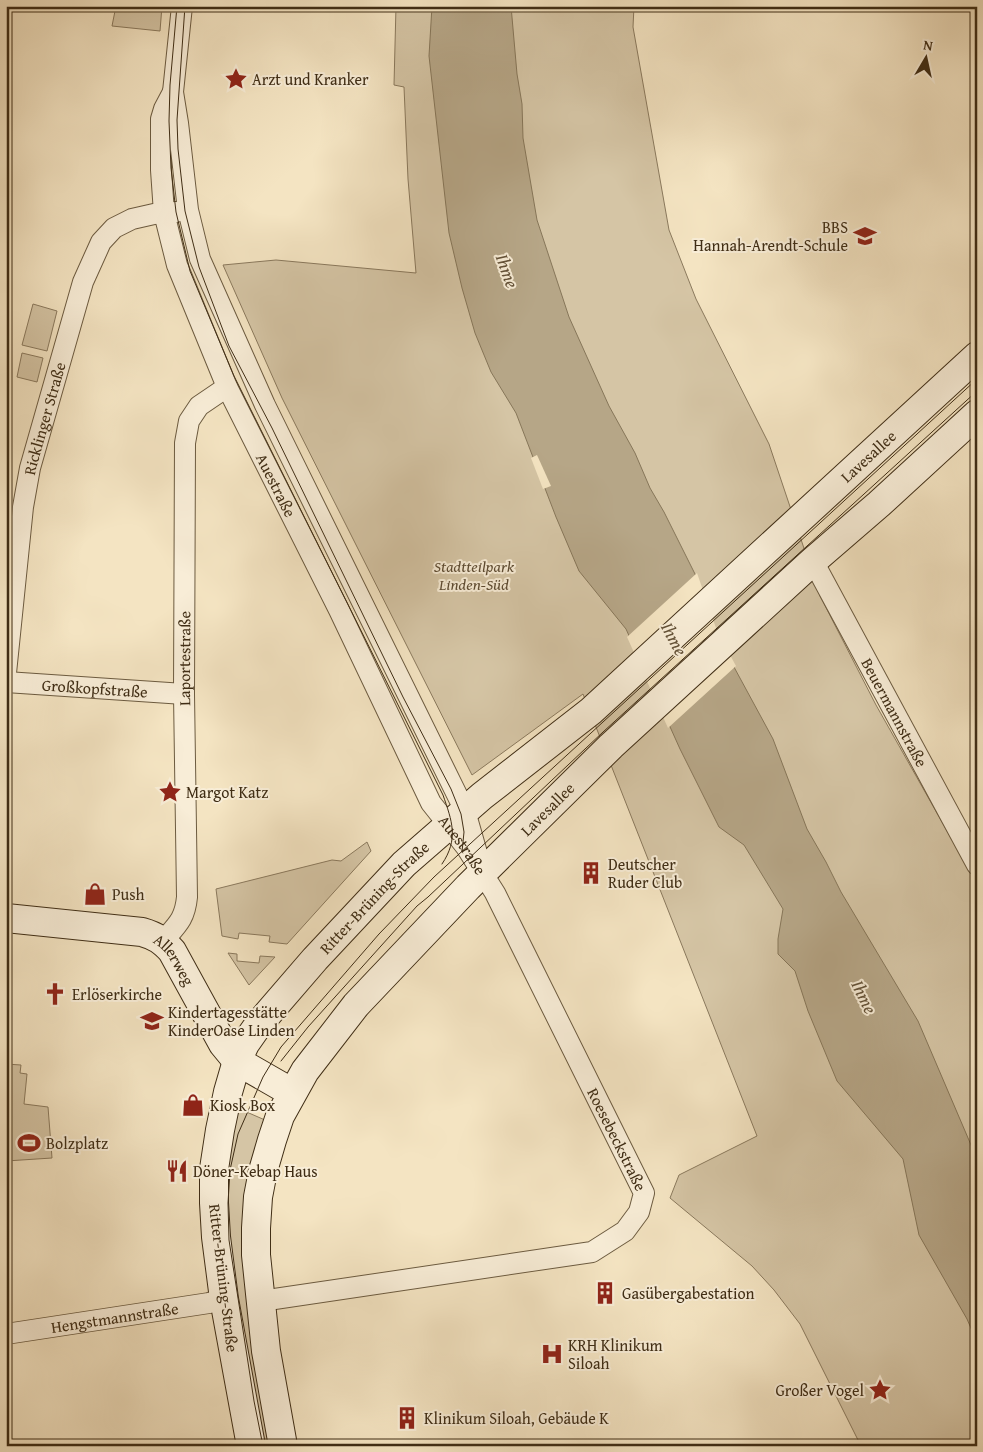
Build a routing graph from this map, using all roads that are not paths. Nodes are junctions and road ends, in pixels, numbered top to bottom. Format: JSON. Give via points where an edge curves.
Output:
{"nodes":[{"id":1,"x":182,"y":6,"type":"edge"},
{"id":2,"x":173,"y":92,"type":"junction"},
{"id":3,"x":188,"y":210,"type":"junction"},
{"id":4,"x":164,"y":213,"type":"junction"},
{"id":5,"x":977,"y":356,"type":"edge"},
{"id":6,"x":227,"y":387,"type":"junction"},
{"id":7,"x":977,"y":414,"type":"edge"},
{"id":8,"x":15,"y":506,"type":"edge"},
{"id":9,"x":813,"y":561,"type":"junction"},
{"id":10,"x":6,"y":672,"type":"edge"},
{"id":11,"x":6,"y":682,"type":"edge"},
{"id":12,"x":184,"y":694,"type":"junction"},
{"id":13,"x":457,"y":818,"type":"junction"},
{"id":14,"x":977,"y":865,"type":"edge"},
{"id":15,"x":483,"y":872,"type":"junction"},
{"id":16,"x":6,"y":918,"type":"edge"},
{"id":17,"x":163,"y":940,"type":"junction"},
{"id":18,"x":237,"y":1061,"type":"junction"},
{"id":19,"x":292,"y":1092,"type":"junction"},
{"id":20,"x":224,"y":1299,"type":"junction"},
{"id":21,"x":261,"y":1302,"type":"junction"},
{"id":22,"x":6,"y":1334,"type":"edge"},
{"id":23,"x":251,"y":1446,"type":"edge"},
{"id":24,"x":283,"y":1446,"type":"edge"}],
"edges":[{"from":1,"to":2,"type":"street"},
{"from":2,"to":3,"type":"street"},
{"from":2,"to":4,"type":"street","via":[[161,119]]},
{"from":3,"to":4,"type":"street","name":"Ricklinger Straße"},
{"from":3,"to":13,"type":"street","name":"Auestraße","via":[[200,259]]},
{"from":4,"to":6,"type":"street","name":"Auestraße","via":[[178,265]]},
{"from":4,"to":8,"type":"street","name":"Ricklinger Straße","via":[[123,223],[106,236],[97,250],[83,282],[30,468]]},
{"from":5,"to":13,"type":"main road","name":"Lavesallee","via":[[591,711]]},
{"from":6,"to":12,"type":"street","name":"Laportestraße","via":[[199,406],[188,421],[185,443]]},
{"from":6,"to":13,"type":"street","name":"Auestraße","via":[[431,803]]},
{"from":7,"to":9,"type":"main road"},
{"from":8,"to":10,"type":"street","name":"Ricklinger Straße"},
{"from":9,"to":14,"type":"street","name":"Beuermannstraße"},
{"from":9,"to":15,"type":"main road","name":"Lavesallee","via":[[611,746]]},
{"from":11,"to":12,"type":"street","name":"Großkopfstraße"},
{"from":12,"to":17,"type":"street","name":"Laportestraße","via":[[187,897],[181,920]]},
{"from":13,"to":15,"type":"street","name":"Auestraße"},
{"from":13,"to":18,"type":"main road","name":"Ritter-Brüning-Straße","via":[[404,864],[315,958],[259,1024]]},
{"from":15,"to":19,"type":"main road","name":"Ritter-Brüning-Straße","via":[[356,1005],[304,1071]]},
{"from":15,"to":21,"type":"street","name":"Roesebeckstraße","via":[[644,1193],[638,1212],[625,1231],[592,1252]]},
{"from":16,"to":17,"type":"main road","name":"Allerweg","via":[[142,932]]},
{"from":17,"to":18,"type":"main road","name":"Allerweg","via":[[223,1044]]},
{"from":18,"to":19,"type":"main road","name":"Allerweg"},
{"from":18,"to":20,"type":"main road","name":"Ritter-Brüning-Straße","via":[[214,1169],[216,1237]]},
{"from":19,"to":21,"type":"main road","name":"Ritter-Brüning-Straße","via":[[272,1140],[258,1197],[256,1255]]},
{"from":20,"to":22,"type":"street","name":"Hengstmannstraße"},
{"from":20,"to":23,"type":"main road","name":"Ritter-Brüning-Straße"},
{"from":21,"to":24,"type":"main road","name":"Ritter-Brüning-Straße"}]}
